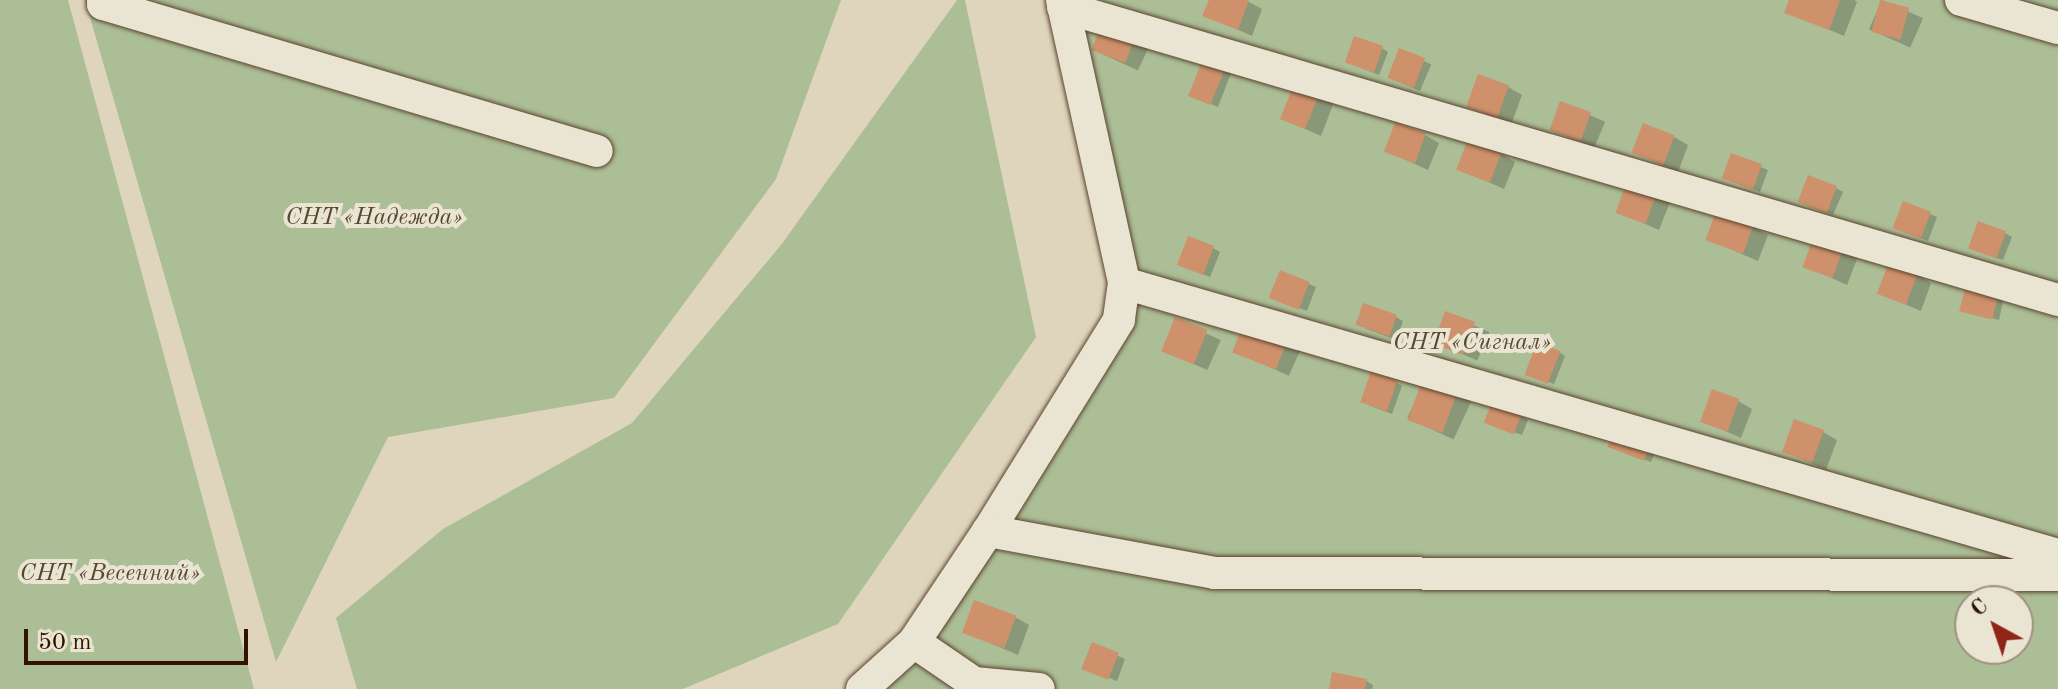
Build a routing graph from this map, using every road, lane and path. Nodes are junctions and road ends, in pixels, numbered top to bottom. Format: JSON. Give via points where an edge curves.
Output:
{"nodes":[{"id":1,"x":103,"y":0,"type":"edge"},
{"id":2,"x":1961,"y":0,"type":"edge"},
{"id":3,"x":1063,"y":3,"type":"edge"},
{"id":4,"x":2058,"y":28,"type":"edge"},
{"id":5,"x":597,"y":151,"type":"dead end"},
{"id":6,"x":1124,"y":283,"type":"junction"},
{"id":7,"x":2058,"y":300,"type":"edge"},
{"id":8,"x":988,"y":531,"type":"junction"},
{"id":9,"x":2058,"y":555,"type":"edge"},
{"id":10,"x":2058,"y":575,"type":"edge"},
{"id":11,"x":914,"y":642,"type":"junction"},
{"id":12,"x":862,"y":689,"type":"edge"},
{"id":13,"x":1039,"y":689,"type":"edge"}],
"edges":[{"from":1,"to":5,"type":"lane"},
{"from":2,"to":4,"type":"lane"},
{"from":3,"to":6,"type":"lane"},
{"from":3,"to":7,"type":"lane"},
{"from":6,"to":8,"type":"lane","via":[[1119,320]]},
{"from":6,"to":9,"type":"lane"},
{"from":8,"to":10,"type":"lane","via":[[1214,573]]},
{"from":8,"to":11,"type":"lane"},
{"from":11,"to":12,"type":"lane"},
{"from":11,"to":13,"type":"lane","via":[[974,683]]}]}
